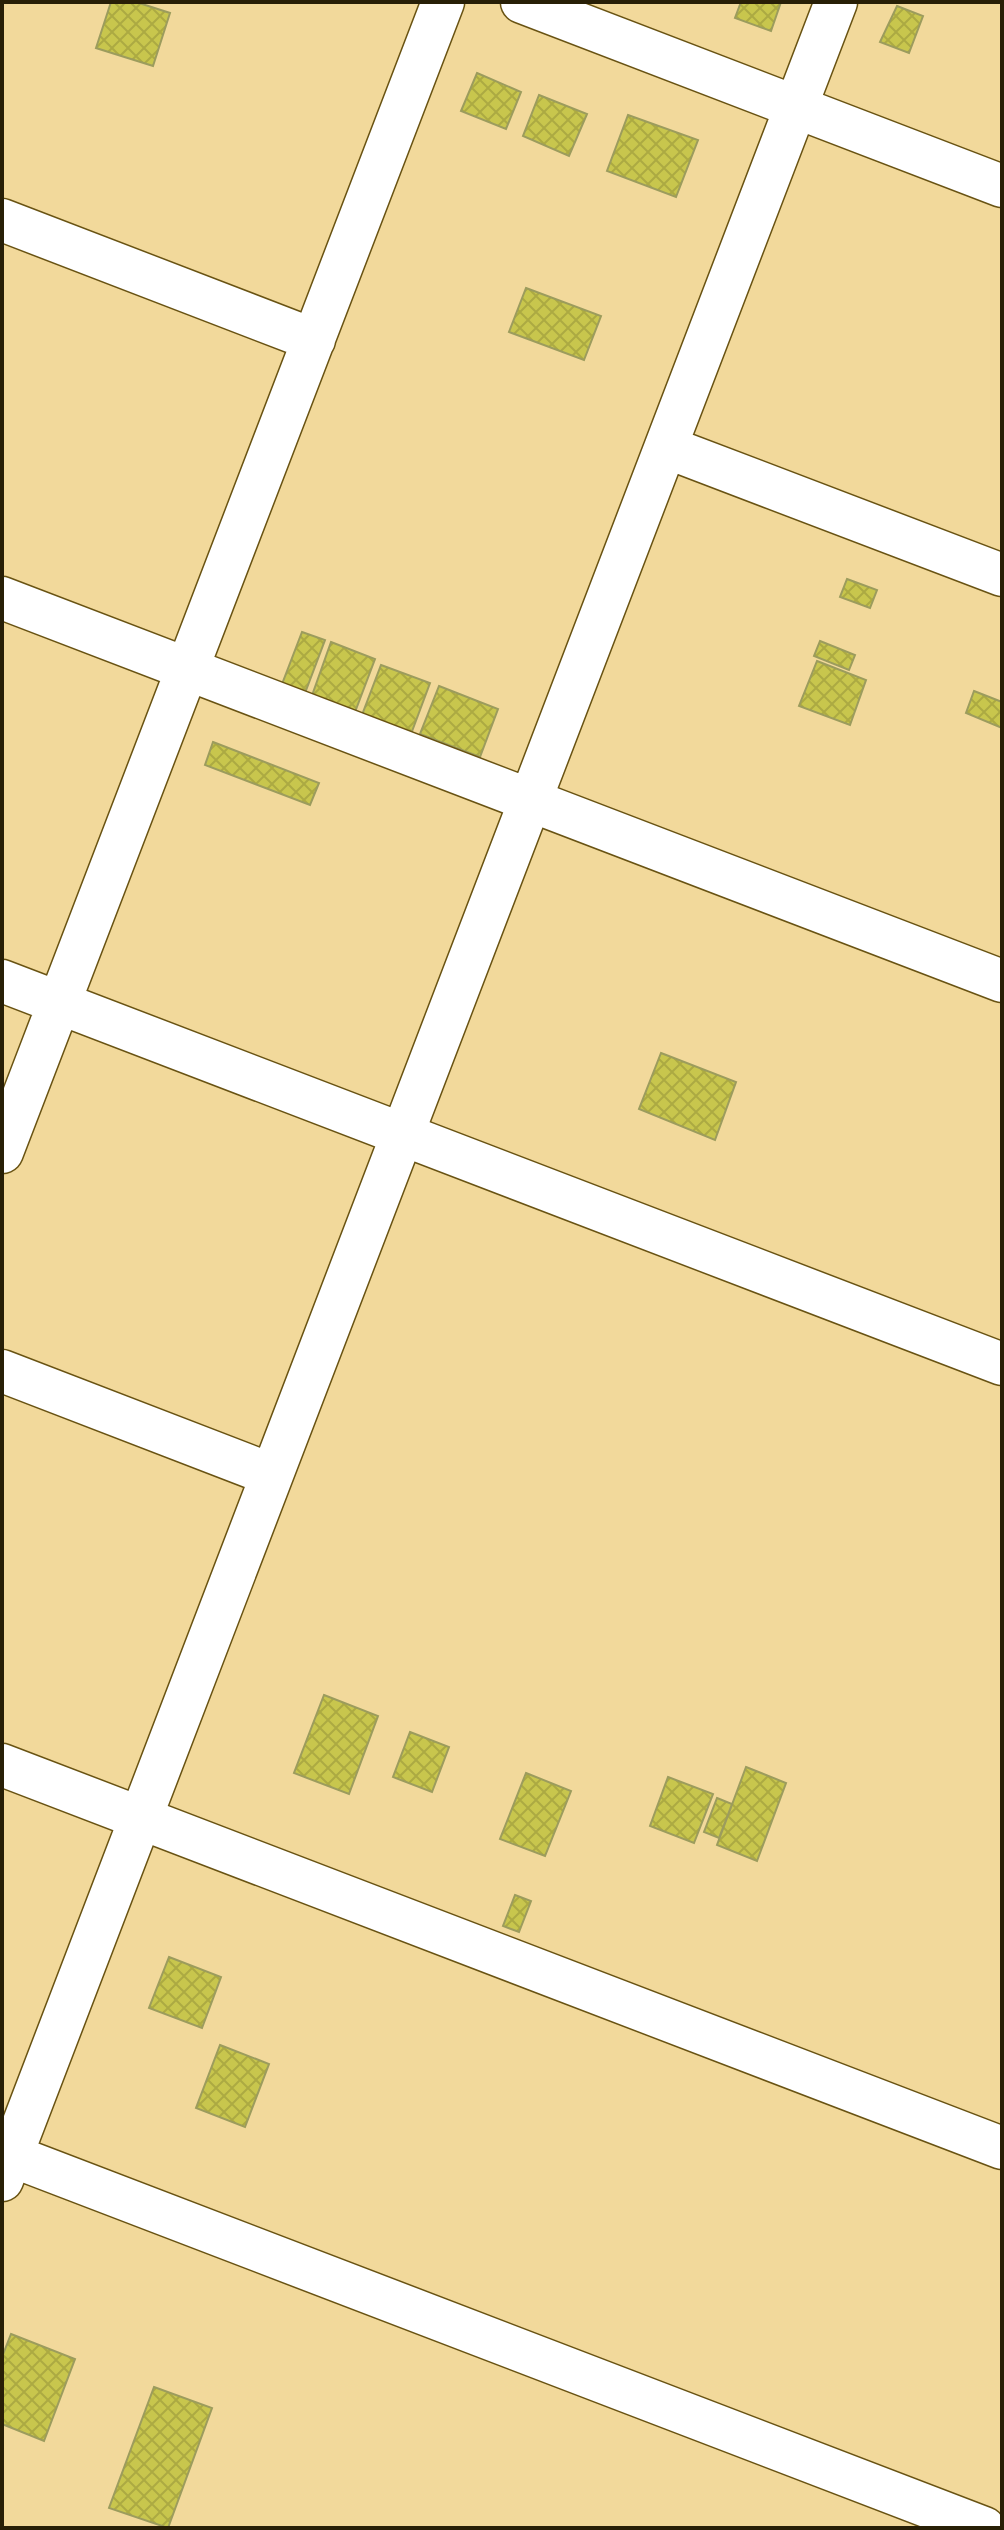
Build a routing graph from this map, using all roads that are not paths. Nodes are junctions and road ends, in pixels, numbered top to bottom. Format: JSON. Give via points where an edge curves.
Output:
{"nodes":[{"id":1,"x":443,"y":2,"type":"edge"},
{"id":2,"x":522,"y":2,"type":"edge"},
{"id":3,"x":836,"y":2,"type":"edge"},
{"id":4,"x":796,"y":107,"type":"junction"},
{"id":5,"x":1002,"y":186,"type":"edge"},
{"id":6,"x":2,"y":220,"type":"edge"},
{"id":7,"x":314,"y":340,"type":"junction"},
{"id":8,"x":666,"y":447,"type":"junction"},
{"id":9,"x":1002,"y":575,"type":"edge"},
{"id":10,"x":2,"y":598,"type":"edge"},
{"id":11,"x":187,"y":669,"type":"junction"},
{"id":12,"x":530,"y":801,"type":"junction"},
{"id":13,"x":2,"y":981,"type":"edge"},
{"id":14,"x":1002,"y":981,"type":"edge"},
{"id":15,"x":59,"y":1003,"type":"junction"},
{"id":16,"x":403,"y":1134,"type":"junction"},
{"id":17,"x":2,"y":1152,"type":"edge"},
{"id":18,"x":1002,"y":1364,"type":"edge"},
{"id":19,"x":2,"y":1371,"type":"edge"},
{"id":20,"x":272,"y":1475,"type":"junction"},
{"id":21,"x":2,"y":1765,"type":"edge"},
{"id":22,"x":141,"y":1818,"type":"junction"},
{"id":23,"x":1002,"y":2148,"type":"edge"},
{"id":24,"x":5,"y":2162,"type":"edge"},
{"id":25,"x":984,"y":2528,"type":"edge"}],
"edges":[{"from":1,"to":7,"type":"street"},
{"from":2,"to":4,"type":"street"},
{"from":3,"to":4,"type":"street"},
{"from":4,"to":5,"type":"street"},
{"from":4,"to":8,"type":"street"},
{"from":6,"to":7,"type":"street"},
{"from":7,"to":11,"type":"street"},
{"from":8,"to":9,"type":"street"},
{"from":8,"to":12,"type":"street"},
{"from":10,"to":11,"type":"street"},
{"from":11,"to":12,"type":"street"},
{"from":11,"to":15,"type":"street"},
{"from":12,"to":14,"type":"street"},
{"from":12,"to":16,"type":"street"},
{"from":13,"to":15,"type":"street"},
{"from":15,"to":16,"type":"street"},
{"from":15,"to":17,"type":"street"},
{"from":16,"to":18,"type":"street"},
{"from":16,"to":20,"type":"street"},
{"from":19,"to":20,"type":"street"},
{"from":20,"to":22,"type":"street"},
{"from":21,"to":22,"type":"street"},
{"from":22,"to":23,"type":"street"},
{"from":22,"to":24,"type":"street"},
{"from":24,"to":25,"type":"street"}]}
